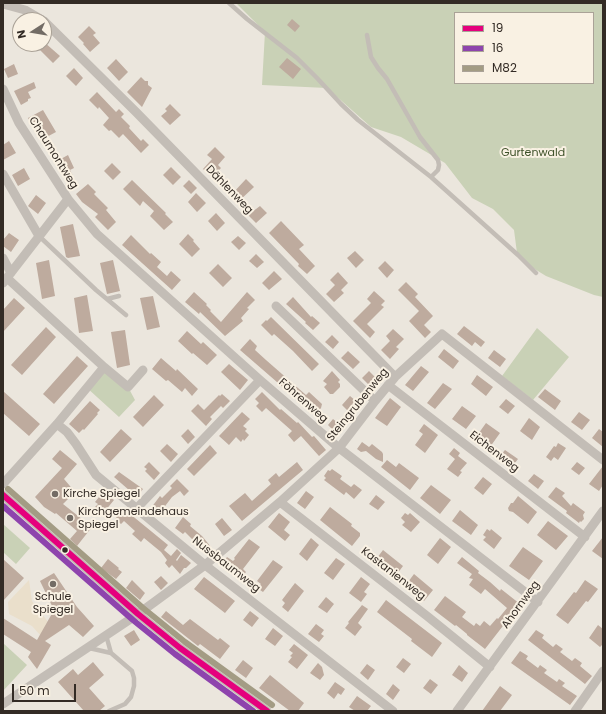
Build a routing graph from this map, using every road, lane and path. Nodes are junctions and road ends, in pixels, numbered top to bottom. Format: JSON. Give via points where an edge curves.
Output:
{"nodes":[{"id":1,"x":229,"y":3,"type":"edge"},
{"id":2,"x":3,"y":4,"type":"edge"},
{"id":3,"x":28,"y":12,"type":"edge"},
{"id":4,"x":52,"y":30,"type":"edge"},
{"id":5,"x":367,"y":35,"type":"dead end"},
{"id":6,"x":3,"y":89,"type":"edge"},
{"id":7,"x":3,"y":174,"type":"edge"},
{"id":8,"x":431,"y":176,"type":"junction"},
{"id":9,"x":68,"y":199,"type":"junction"},
{"id":10,"x":39,"y":236,"type":"junction"},
{"id":11,"x":3,"y":258,"type":"edge"},
{"id":12,"x":536,"y":273,"type":"dead end"},
{"id":13,"x":7,"y":278,"type":"edge"},
{"id":14,"x":119,"y":296,"type":"dead end"},
{"id":15,"x":107,"y":299,"type":"junction"},
{"id":16,"x":276,"y":306,"type":"dead end"},
{"id":17,"x":126,"y":315,"type":"dead end"},
{"id":18,"x":104,"y":367,"type":"junction"},
{"id":19,"x":143,"y":370,"type":"dead end"},
{"id":20,"x":395,"y":377,"type":"junction"},
{"id":21,"x":260,"y":380,"type":"junction"},
{"id":22,"x":388,"y":385,"type":"junction"},
{"id":23,"x":375,"y":401,"type":"junction"},
{"id":24,"x":57,"y":424,"type":"junction"},
{"id":25,"x":339,"y":448,"type":"junction"},
{"id":26,"x":603,"y":460,"type":"edge"},
{"id":27,"x":3,"y":484,"type":"edge"},
{"id":28,"x":7,"y":498,"type":"edge"},
{"id":29,"x":280,"y":502,"type":"junction"},
{"id":30,"x":4,"y":509,"type":"edge"},
{"id":31,"x":136,"y":509,"type":"junction"},
{"id":32,"x":603,"y":511,"type":"edge"},
{"id":33,"x":585,"y":537,"type":"junction"},
{"id":34,"x":205,"y":565,"type":"junction"},
{"id":35,"x":538,"y":602,"type":"junction"},
{"id":36,"x":138,"y":614,"type":"junction"},
{"id":37,"x":106,"y":635,"type":"junction"},
{"id":38,"x":88,"y":647,"type":"junction"},
{"id":39,"x":111,"y":653,"type":"junction"},
{"id":40,"x":490,"y":667,"type":"junction"},
{"id":41,"x":603,"y":671,"type":"edge"},
{"id":42,"x":3,"y":704,"type":"edge"},
{"id":43,"x":109,"y":711,"type":"edge"},
{"id":44,"x":267,"y":711,"type":"edge"},
{"id":45,"x":393,"y":711,"type":"edge"},
{"id":46,"x":457,"y":711,"type":"edge"},
{"id":47,"x":575,"y":711,"type":"edge"}],
"edges":[{"from":1,"to":8,"type":"lane","via":[[297,58],[358,120]]},
{"from":2,"to":3,"type":"street","name":"Dählenweg"},
{"from":4,"to":20,"type":"street","name":"Dählenweg"},
{"from":5,"to":8,"type":"lane","via":[[371,57],[387,79],[420,138],[438,160],[438,170]]},
{"from":6,"to":9,"type":"street","name":"Chaumontweg","via":[[19,122]]},
{"from":7,"to":10,"type":"street"},
{"from":8,"to":12,"type":"lane"},
{"from":9,"to":10,"type":"street","name":"Chaumontweg"},
{"from":9,"to":21,"type":"street","name":"Föhrenweg","via":[[97,234]]},
{"from":10,"to":13,"type":"street","name":"Chaumontweg"},
{"from":10,"to":15,"type":"lane"},
{"from":11,"to":13,"type":"street"},
{"from":13,"to":18,"type":"street"},
{"from":14,"to":15,"type":"lane"},
{"from":15,"to":17,"type":"lane"},
{"from":16,"to":23,"type":"street"},
{"from":18,"to":19,"type":"street","via":[[128,388]]},
{"from":18,"to":24,"type":"street"},
{"from":20,"to":22,"type":"street","name":"Steingrubenweg"},
{"from":20,"to":26,"type":"street","name":"Steingrubenweg","via":[[442,334]]},
{"from":21,"to":25,"type":"street","name":"Föhrenweg"},
{"from":21,"to":31,"type":"street"},
{"from":22,"to":23,"type":"street","name":"Steingrubenweg"},
{"from":22,"to":33,"type":"street","name":"Eichenweg"},
{"from":23,"to":25,"type":"street","name":"Steingrubenweg"},
{"from":24,"to":27,"type":"street"},
{"from":24,"to":31,"type":"street","name":"Nussbaumweg","via":[[67,432],[96,475]]},
{"from":25,"to":29,"type":"street","name":"Steingrubenweg"},
{"from":25,"to":35,"type":"street","name":"Föhrenweg"},
{"from":28,"to":30,"type":"lane"},
{"from":28,"to":36,"type":"street"},
{"from":29,"to":34,"type":"street","name":"Steingrubenweg"},
{"from":29,"to":40,"type":"street","name":"Kastanienweg"},
{"from":31,"to":34,"type":"street","name":"Nussbaumweg"},
{"from":32,"to":33,"type":"street","name":"Ahornweg"},
{"from":33,"to":35,"type":"street","name":"Ahornweg"},
{"from":34,"to":36,"type":"street","name":"Steingrubenweg"},
{"from":34,"to":45,"type":"street","name":"Nussbaumweg"},
{"from":35,"to":40,"type":"street","name":"Ahornweg"},
{"from":36,"to":37,"type":"street","name":"Steingrubenweg"},
{"from":36,"to":44,"type":"street"},
{"from":37,"to":38,"type":"street","name":"Steingrubenweg"},
{"from":37,"to":39,"type":"lane"},
{"from":38,"to":39,"type":"lane"},
{"from":38,"to":42,"type":"street","name":"Steingrubenweg"},
{"from":39,"to":43,"type":"lane","via":[[132,671],[134,686],[131,697],[125,704]]},
{"from":40,"to":46,"type":"street","name":"Ahornweg"},
{"from":41,"to":47,"type":"street"}]}
